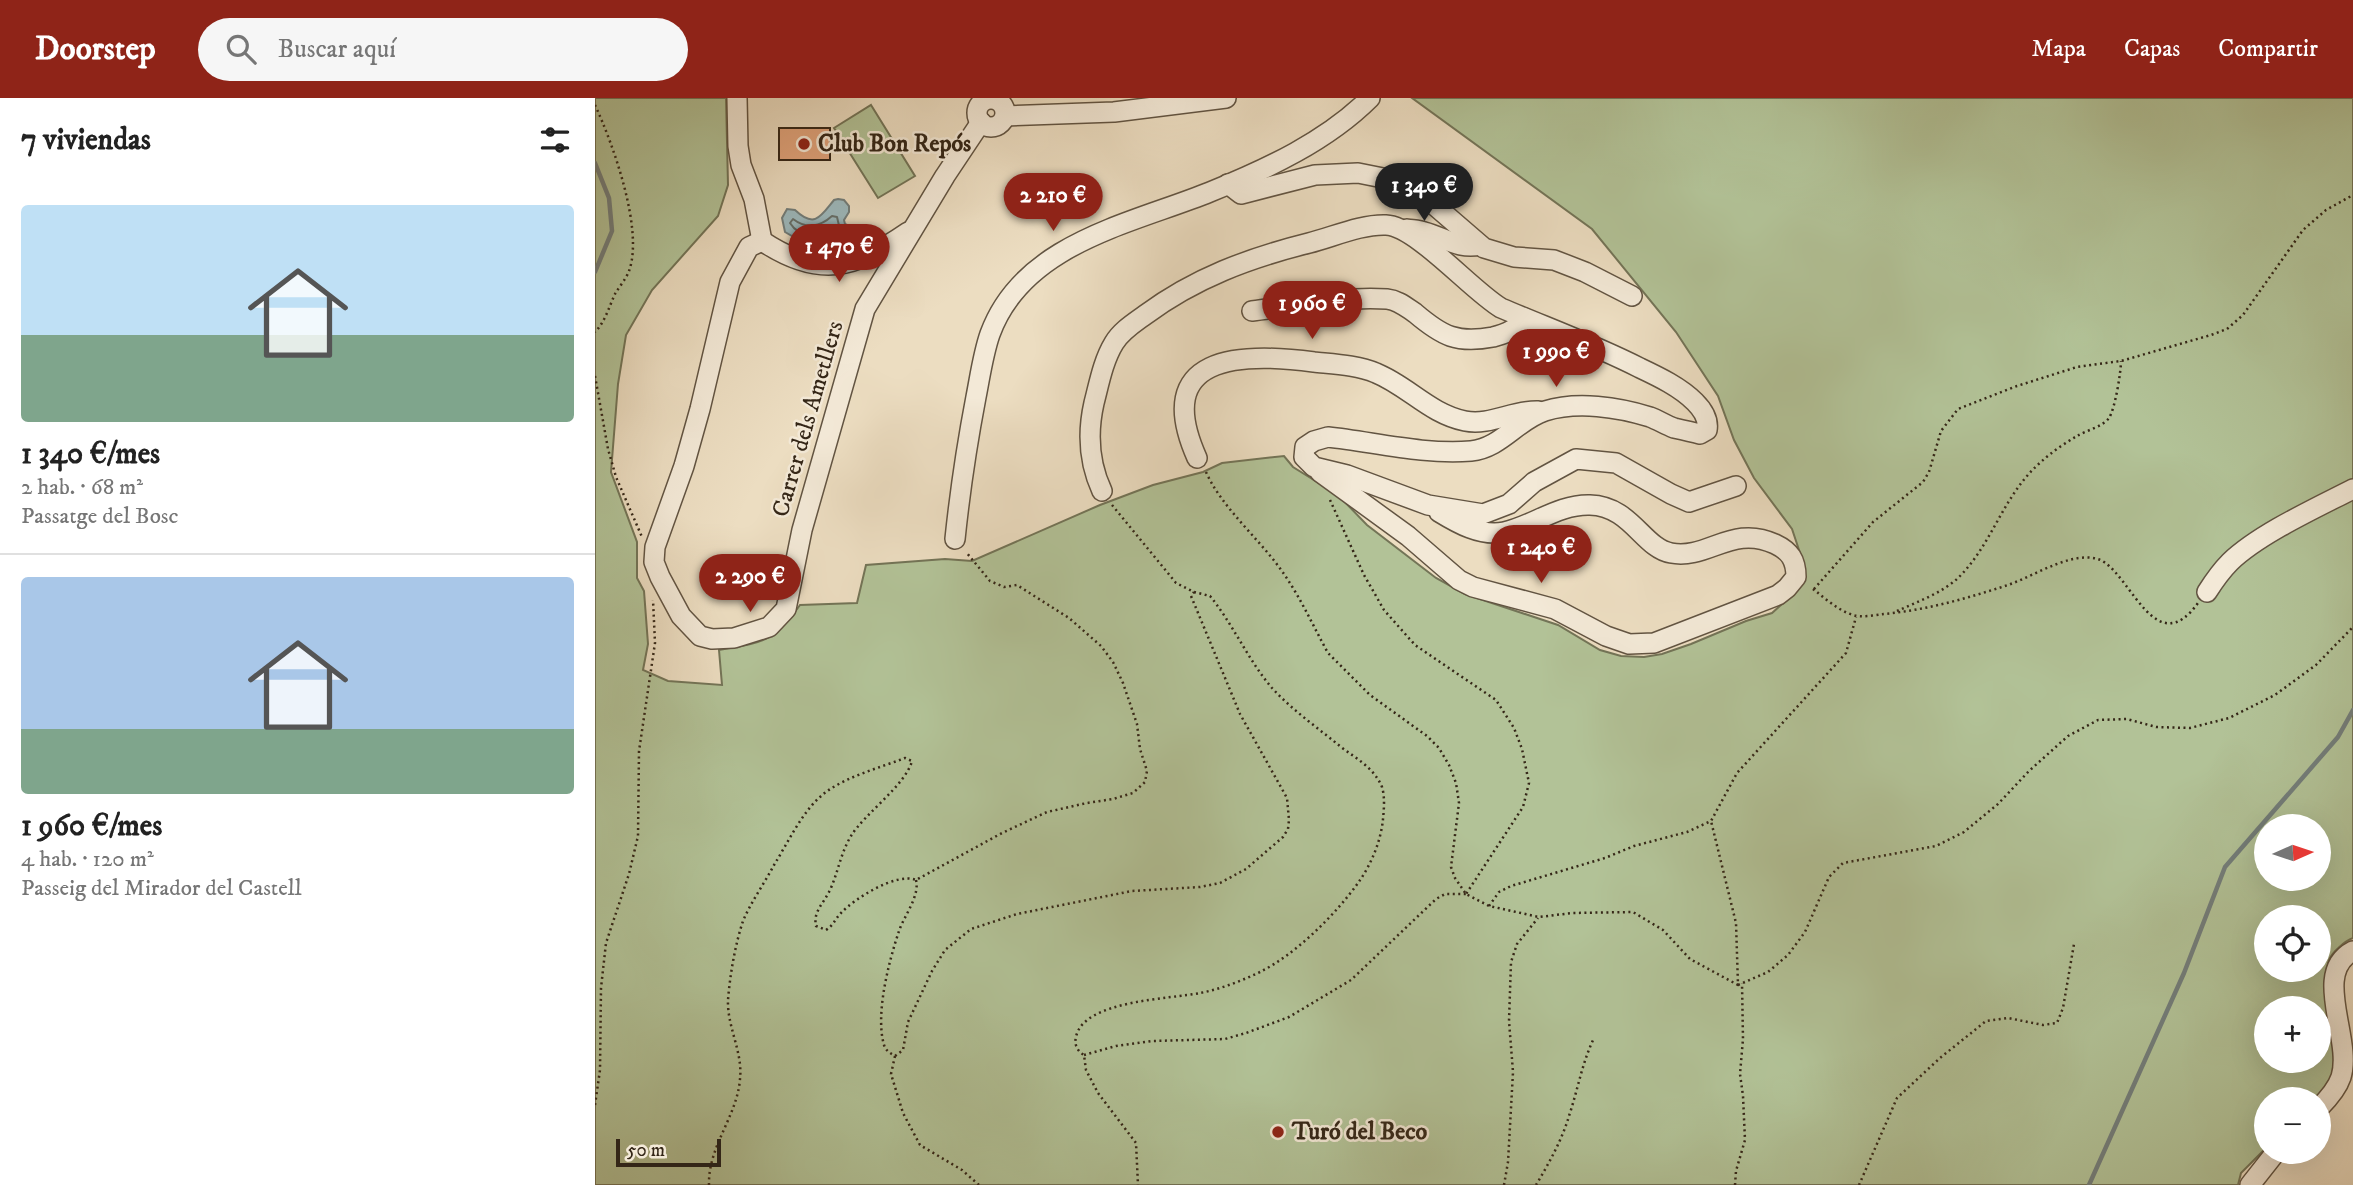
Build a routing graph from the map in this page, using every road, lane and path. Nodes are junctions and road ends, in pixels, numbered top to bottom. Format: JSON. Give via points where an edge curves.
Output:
{"nodes":[{"id":1,"x":737,"y":98,"type":"edge"},
{"id":2,"x":1226,"y":98,"type":"edge"},
{"id":3,"x":1370,"y":98,"type":"edge"},
{"id":4,"x":595,"y":105,"type":"edge"},
{"id":5,"x":981,"y":107,"type":"edge"},
{"id":6,"x":1228,"y":184,"type":"junction"},
{"id":7,"x":2353,"y":195,"type":"edge"},
{"id":8,"x":913,"y":228,"type":"junction"},
{"id":9,"x":1399,"y":228,"type":"junction"},
{"id":10,"x":762,"y":241,"type":"junction"},
{"id":11,"x":1480,"y":245,"type":"junction"},
{"id":12,"x":1632,"y":296,"type":"dead end"},
{"id":13,"x":1252,"y":311,"type":"dead end"},
{"id":14,"x":1524,"y":318,"type":"junction"},
{"id":15,"x":595,"y":332,"type":"edge"},
{"id":16,"x":2121,"y":361,"type":"junction"},
{"id":17,"x":595,"y":376,"type":"edge"},
{"id":18,"x":1543,"y":412,"type":"junction"},
{"id":19,"x":1197,"y":457,"type":"joint"},
{"id":20,"x":1314,"y":467,"type":"junction"},
{"id":21,"x":1736,"y":486,"type":"dead end"},
{"id":22,"x":2353,"y":489,"type":"edge"},
{"id":23,"x":1102,"y":491,"type":"joint"},
{"id":24,"x":1330,"y":500,"type":"dead end"},
{"id":25,"x":1428,"y":505,"type":"junction"},
{"id":26,"x":642,"y":538,"type":"dead end"},
{"id":27,"x":955,"y":539,"type":"joint"},
{"id":28,"x":653,"y":589,"type":"dead end"},
{"id":29,"x":1194,"y":592,"type":"junction"},
{"id":30,"x":2207,"y":592,"type":"joint"},
{"id":31,"x":1894,"y":613,"type":"junction"},
{"id":32,"x":1856,"y":617,"type":"junction"},
{"id":33,"x":2353,"y":627,"type":"edge"},
{"id":34,"x":1711,"y":821,"type":"junction"},
{"id":35,"x":916,"y":880,"type":"junction"},
{"id":36,"x":1466,"y":894,"type":"junction"},
{"id":37,"x":1489,"y":906,"type":"junction"},
{"id":38,"x":1539,"y":917,"type":"junction"},
{"id":39,"x":2074,"y":944,"type":"dead end"},
{"id":40,"x":2353,"y":951,"type":"edge"},
{"id":41,"x":1740,"y":984,"type":"junction"},
{"id":42,"x":1594,"y":1038,"type":"dead end"},
{"id":43,"x":1084,"y":1055,"type":"junction"},
{"id":44,"x":895,"y":1056,"type":"junction"},
{"id":45,"x":2331,"y":1094,"type":"edge"},
{"id":46,"x":595,"y":1105,"type":"edge"},
{"id":47,"x":2267,"y":1164,"type":"edge"},
{"id":48,"x":709,"y":1185,"type":"edge"},
{"id":49,"x":979,"y":1185,"type":"edge"},
{"id":50,"x":1138,"y":1185,"type":"edge"},
{"id":51,"x":1504,"y":1185,"type":"edge"},
{"id":52,"x":1536,"y":1185,"type":"edge"},
{"id":53,"x":1735,"y":1185,"type":"edge"},
{"id":54,"x":1859,"y":1185,"type":"edge"},
{"id":55,"x":2250,"y":1185,"type":"edge"}],
"edges":[{"from":1,"to":10,"type":"street","via":[[741,165]]},
{"from":2,"to":5,"type":"street","via":[[1114,112],[1005,116],[997,125],[988,126]]},
{"from":3,"to":6,"type":"street","via":[[1321,136]]},
{"from":4,"to":15,"type":"path","via":[[618,162],[632,227],[629,271]]},
{"from":5,"to":8,"type":"street","name":"Carrer dels Ametllers"},
{"from":6,"to":11,"type":"street","via":[[1241,194],[1315,175],[1358,173],[1393,180],[1433,204]]},
{"from":6,"to":27,"type":"street","via":[[1056,254],[1030,275],[1005,306],[990,334],[980,377],[961,472]]},
{"from":7,"to":16,"type":"path","via":[[2303,230],[2235,323],[2211,335]]},
{"from":8,"to":10,"type":"street","via":[[858,261],[826,265],[787,257]]},
{"from":8,"to":10,"type":"street","name":"Carrer dels Ametllers","via":[[865,309],[802,530],[786,609],[769,628],[712,639],[700,636],[681,616],[654,562],[655,547],[701,409],[730,282],[749,247]]},
{"from":9,"to":11,"type":"street","via":[[1455,244]]},
{"from":9,"to":14,"type":"street","via":[[1485,299]]},
{"from":9,"to":23,"type":"street","via":[[1368,227],[1234,265],[1195,282],[1129,326],[1114,342],[1091,419],[1090,453]]},
{"from":11,"to":12,"type":"street","via":[[1514,257],[1553,261]]},
{"from":13,"to":14,"type":"street","via":[[1391,300],[1436,331],[1464,340],[1498,336]]},
{"from":14,"to":18,"type":"street","via":[[1672,385],[1694,401],[1708,424],[1700,434],[1651,417],[1594,407]]},
{"from":16,"to":31,"type":"path","via":[[2111,416],[2058,448],[2025,477],[1958,578]]},
{"from":16,"to":32,"type":"path","via":[[2077,366],[1958,409],[1941,431],[1923,482],[1873,522],[1814,589]]},
{"from":17,"to":26,"type":"path","via":[[608,449]]},
{"from":18,"to":19,"type":"street","via":[[1468,422],[1430,407],[1376,373],[1296,359],[1230,361],[1210,366],[1190,384],[1185,419]]},
{"from":18,"to":20,"type":"street","via":[[1489,447],[1470,451],[1430,451],[1328,437],[1305,447],[1304,457]]},
{"from":19,"to":36,"type":"path","via":[[1219,497],[1281,570],[1328,653],[1370,695],[1439,748],[1456,783],[1459,803],[1451,867]]},
{"from":20,"to":25,"type":"street"},
{"from":20,"to":25,"type":"street","via":[[1459,580],[1555,609],[1629,643],[1654,643],[1778,595],[1796,576],[1793,558],[1785,548],[1762,539],[1733,539],[1687,553],[1671,553],[1624,516],[1591,505],[1572,506],[1504,532],[1489,533],[1455,522]]},
{"from":21,"to":25,"type":"street","via":[[1689,502],[1616,463],[1576,459],[1534,482],[1509,504],[1483,514]]},
{"from":22,"to":30,"type":"street","via":[[2245,550]]},
{"from":23,"to":29,"type":"path","via":[[1176,583]]},
{"from":24,"to":36,"type":"path","via":[[1384,610],[1415,645],[1496,701],[1522,749],[1529,783],[1523,807]]},
{"from":27,"to":35,"type":"path","via":[[990,581],[1004,587],[1017,585],[1069,618],[1101,646],[1123,683],[1147,771],[1145,782],[1133,793],[1047,812]]},
{"from":28,"to":46,"type":"path","via":[[655,643],[639,751],[638,836],[605,943]]},
{"from":29,"to":43,"type":"path","via":[[1210,596],[1272,687],[1374,775],[1384,800],[1382,828],[1360,881],[1291,950],[1264,970],[1220,988],[1093,1015],[1075,1038]]},
{"from":29,"to":44,"type":"path","via":[[1192,600],[1225,681],[1287,798],[1289,820],[1283,837],[1246,869],[1220,883],[1132,891],[1017,914],[971,929],[945,950],[932,971],[908,1022],[903,1050]]},
{"from":30,"to":31,"type":"path","via":[[2187,616],[2166,622],[2143,609],[2103,561],[2080,557],[1956,601]]},
{"from":31,"to":32,"type":"path"},
{"from":32,"to":34,"type":"path","via":[[1846,653],[1737,773]]},
{"from":33,"to":41,"type":"path","via":[[2316,665],[2275,695],[2229,718],[2190,728],[2156,727],[2127,719],[2098,720],[2068,736],[1964,832],[1936,846],[1843,863],[1829,877],[1805,932],[1788,955],[1768,972]]},
{"from":34,"to":37,"type":"path","via":[[1511,886],[1499,892]]},
{"from":34,"to":41,"type":"path","via":[[1736,923]]},
{"from":35,"to":44,"type":"path","via":[[893,949],[882,1007],[884,1046]]},
{"from":35,"to":48,"type":"path","via":[[900,878],[879,887],[845,909],[831,928],[816,926],[818,909],[851,836],[912,761],[905,758],[841,783],[815,801],[743,922],[728,1001],[740,1079],[712,1157]]},
{"from":36,"to":37,"type":"path"},
{"from":36,"to":43,"type":"path","via":[[1436,899],[1350,980],[1289,1017],[1225,1039],[1152,1041]]},
{"from":37,"to":38,"type":"path"},
{"from":38,"to":41,"type":"path","via":[[1633,912],[1663,930],[1690,959]]},
{"from":38,"to":51,"type":"path","via":[[1517,944],[1511,962],[1513,1072]]},
{"from":39,"to":54,"type":"path","via":[[2057,1023],[2008,1018],[1986,1021],[1940,1058],[1897,1098]]},
{"from":40,"to":45,"type":"street","via":[[2341,957],[2335,970],[2333,986],[2344,1060]]},
{"from":41,"to":53,"type":"path","via":[[1745,1140]]},
{"from":42,"to":52,"type":"path","via":[[1583,1060],[1569,1117]]},
{"from":43,"to":50,"type":"path","via":[[1098,1093],[1136,1143]]},
{"from":44,"to":49,"type":"path","via":[[891,1074],[903,1113],[920,1145]]},
{"from":47,"to":55,"type":"street"}]}
